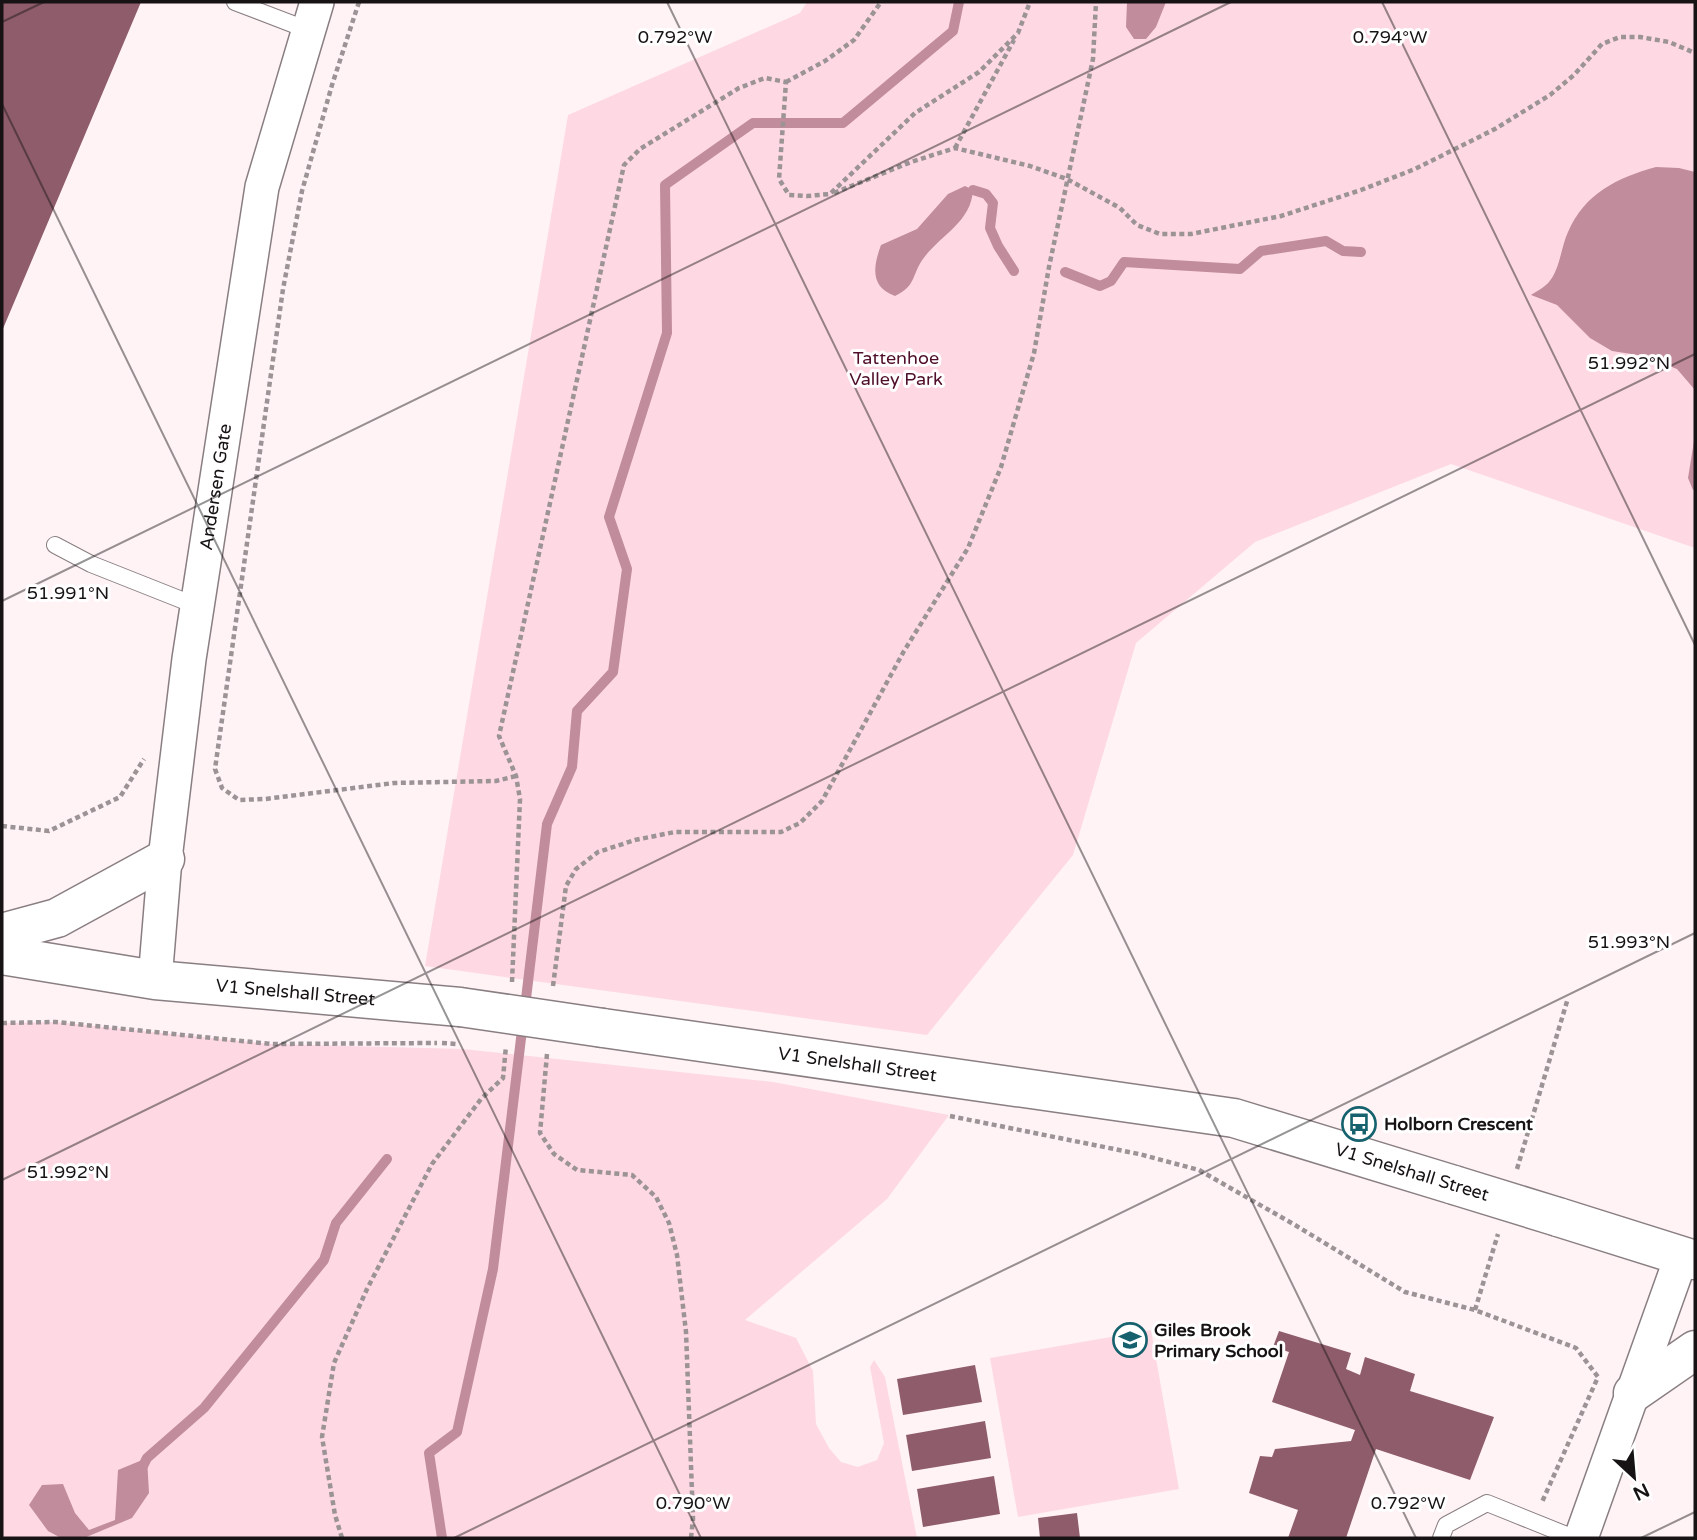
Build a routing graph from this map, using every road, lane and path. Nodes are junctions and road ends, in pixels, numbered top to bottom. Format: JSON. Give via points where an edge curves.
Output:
{"nodes":[{"id":1,"x":235,"y":2,"type":"edge"},
{"id":2,"x":359,"y":2,"type":"edge"},
{"id":3,"x":881,"y":2,"type":"edge"},
{"id":4,"x":1030,"y":2,"type":"edge"},
{"id":5,"x":1096,"y":2,"type":"edge"},
{"id":6,"x":313,"y":16,"type":"edge"},
{"id":7,"x":1018,"y":33,"type":"junction"},
{"id":8,"x":1695,"y":53,"type":"edge"},
{"id":9,"x":786,"y":82,"type":"junction"},
{"id":10,"x":955,"y":148,"type":"junction"},
{"id":11,"x":1067,"y":179,"type":"junction"},
{"id":12,"x":830,"y":194,"type":"junction"},
{"id":13,"x":55,"y":545,"type":"dead end"},
{"id":14,"x":197,"y":606,"type":"junction"},
{"id":15,"x":149,"y":751,"type":"dead end"},
{"id":16,"x":516,"y":776,"type":"junction"},
{"id":17,"x":2,"y":827,"type":"edge"},
{"id":18,"x":165,"y":859,"type":"junction"},
{"id":19,"x":2,"y":933,"type":"edge"},
{"id":20,"x":2,"y":955,"type":"edge"},
{"id":21,"x":57,"y":965,"type":"junction"},
{"id":22,"x":2,"y":977,"type":"edge"},
{"id":23,"x":155,"y":980,"type":"junction"},
{"id":24,"x":511,"y":990,"type":"dead end"},
{"id":25,"x":552,"y":996,"type":"dead end"},
{"id":26,"x":1568,"y":998,"type":"dead end"},
{"id":27,"x":2,"y":1023,"type":"edge"},
{"id":28,"x":507,"y":1040,"type":"dead end"},
{"id":29,"x":442,"y":1043,"type":"dead end"},
{"id":30,"x":547,"y":1051,"type":"dead end"},
{"id":31,"x":949,"y":1115,"type":"dead end"},
{"id":32,"x":1514,"y":1180,"type":"dead end"},
{"id":33,"x":1498,"y":1232,"type":"dead end"},
{"id":34,"x":1691,"y":1257,"type":"edge"},
{"id":35,"x":1475,"y":1310,"type":"junction"},
{"id":36,"x":1695,"y":1350,"type":"edge"},
{"id":37,"x":1633,"y":1393,"type":"junction"},
{"id":38,"x":1534,"y":1521,"type":"junction"},
{"id":39,"x":342,"y":1538,"type":"edge"},
{"id":40,"x":691,"y":1538,"type":"edge"},
{"id":41,"x":1441,"y":1538,"type":"edge"},
{"id":42,"x":1574,"y":1538,"type":"edge"},
{"id":43,"x":1581,"y":1538,"type":"edge"}],
"edges":[{"from":1,"to":6,"type":"lane"},
{"from":2,"to":16,"type":"path","via":[[302,191],[283,289],[215,769],[222,788],[239,800],[394,783],[496,781]]},
{"from":3,"to":9,"type":"path","via":[[854,40]]},
{"from":4,"to":7,"type":"path"},
{"from":5,"to":11,"type":"path","via":[[1093,59]]},
{"from":6,"to":14,"type":"street","name":"Andersen Gate","via":[[262,187]]},
{"from":7,"to":10,"type":"path"},
{"from":7,"to":12,"type":"path","via":[[979,72],[915,113]]},
{"from":8,"to":11,"type":"path","via":[[1640,37],[1620,37],[1602,44],[1550,94],[1494,129],[1405,173],[1282,216],[1191,234],[1160,234],[1137,225],[1120,208]]},
{"from":9,"to":12,"type":"path","via":[[779,179],[789,195]]},
{"from":9,"to":16,"type":"path","via":[[765,78],[739,88],[640,149],[624,165],[499,736]]},
{"from":10,"to":11,"type":"path"},
{"from":10,"to":12,"type":"path"},
{"from":11,"to":25,"type":"path","via":[[1034,353],[996,478],[968,548],[904,651],[822,801],[800,823],[781,832],[675,832],[598,852],[576,869],[566,886]]},
{"from":13,"to":14,"type":"lane","via":[[91,565]]},
{"from":14,"to":18,"type":"street","name":"Andersen Gate"},
{"from":15,"to":17,"type":"path","via":[[120,797],[49,831]]},
{"from":16,"to":24,"type":"path","via":[[520,799]]},
{"from":18,"to":19,"type":"street","via":[[57,918]]},
{"from":18,"to":23,"type":"street","name":"Andersen Gate"},
{"from":20,"to":21,"type":"street","name":"V1 Snelshall Street"},
{"from":21,"to":22,"type":"street"},
{"from":21,"to":23,"type":"street","name":"V1 Snelshall Street"},
{"from":23,"to":34,"type":"street","name":"V1 Snelshall Street","bridge":true,"via":[[460,1007],[1234,1118]]},
{"from":26,"to":32,"type":"path"},
{"from":27,"to":29,"type":"path","via":[[56,1022],[271,1044]]},
{"from":28,"to":39,"type":"path","via":[[503,1078],[481,1099],[432,1164],[334,1363],[322,1437]]},
{"from":30,"to":40,"type":"path","via":[[540,1133],[554,1154],[577,1170],[632,1175],[656,1198],[669,1223],[686,1332]]},
{"from":31,"to":35,"type":"path","via":[[1199,1170],[1405,1292]]},
{"from":33,"to":35,"type":"path"},
{"from":34,"to":37,"type":"street"},
{"from":35,"to":38,"type":"path","via":[[1576,1348],[1598,1377]]},
{"from":36,"to":37,"type":"street"},
{"from":37,"to":43,"type":"street"},
{"from":38,"to":41,"type":"lane","via":[[1487,1503],[1446,1525]]},
{"from":38,"to":42,"type":"lane"}]}
